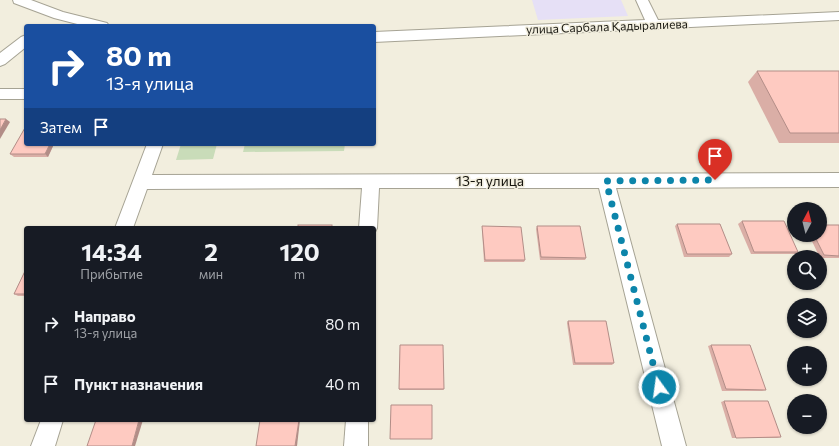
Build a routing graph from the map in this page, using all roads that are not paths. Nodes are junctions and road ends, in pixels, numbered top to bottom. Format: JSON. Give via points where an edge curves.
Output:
{"nodes":[{"id":1,"x":19,"y":0,"type":"edge"},
{"id":2,"x":642,"y":0,"type":"edge"},
{"id":3,"x":59,"y":15,"type":"junction"},
{"id":4,"x":839,"y":16,"type":"edge"},
{"id":5,"x":47,"y":24,"type":"edge"},
{"id":6,"x":94,"y":24,"type":"edge"},
{"id":7,"x":654,"y":25,"type":"junction"},
{"id":8,"x":376,"y":37,"type":"edge"},
{"id":9,"x":24,"y":42,"type":"edge"},
{"id":10,"x":0,"y":61,"type":"edge"},
{"id":11,"x":0,"y":94,"type":"edge"},
{"id":12,"x":24,"y":94,"type":"edge"},
{"id":13,"x":154,"y":146,"type":"edge"},
{"id":14,"x":839,"y":180,"type":"edge"},
{"id":15,"x":371,"y":181,"type":"junction"},
{"id":16,"x":606,"y":181,"type":"junction"},
{"id":17,"x":142,"y":182,"type":"junction"},
{"id":18,"x":125,"y":226,"type":"edge"},
{"id":19,"x":368,"y":226,"type":"edge"},
{"id":20,"x":51,"y":422,"type":"edge"},
{"id":21,"x":358,"y":422,"type":"edge"},
{"id":22,"x":43,"y":446,"type":"edge"},
{"id":23,"x":356,"y":446,"type":"edge"},
{"id":24,"x":674,"y":446,"type":"edge"}],
"edges":[{"from":1,"to":3,"type":"street"},
{"from":2,"to":7,"type":"street"},
{"from":3,"to":5,"type":"street"},
{"from":3,"to":6,"type":"street"},
{"from":4,"to":7,"type":"street","name":"улица Сарбала Қадыралиева"},
{"from":7,"to":8,"type":"street","name":"улица Сарбала Қадыралиева"},
{"from":9,"to":10,"type":"street"},
{"from":11,"to":12,"type":"street"},
{"from":13,"to":17,"type":"street"},
{"from":14,"to":16,"type":"street","name":"13-я улица"},
{"from":15,"to":16,"type":"street","name":"13-я улица"},
{"from":15,"to":17,"type":"street","name":"13-я улица"},
{"from":15,"to":19,"type":"street"},
{"from":16,"to":24,"type":"street"},
{"from":17,"to":18,"type":"street"},
{"from":20,"to":22,"type":"street"},
{"from":21,"to":23,"type":"street"}]}
